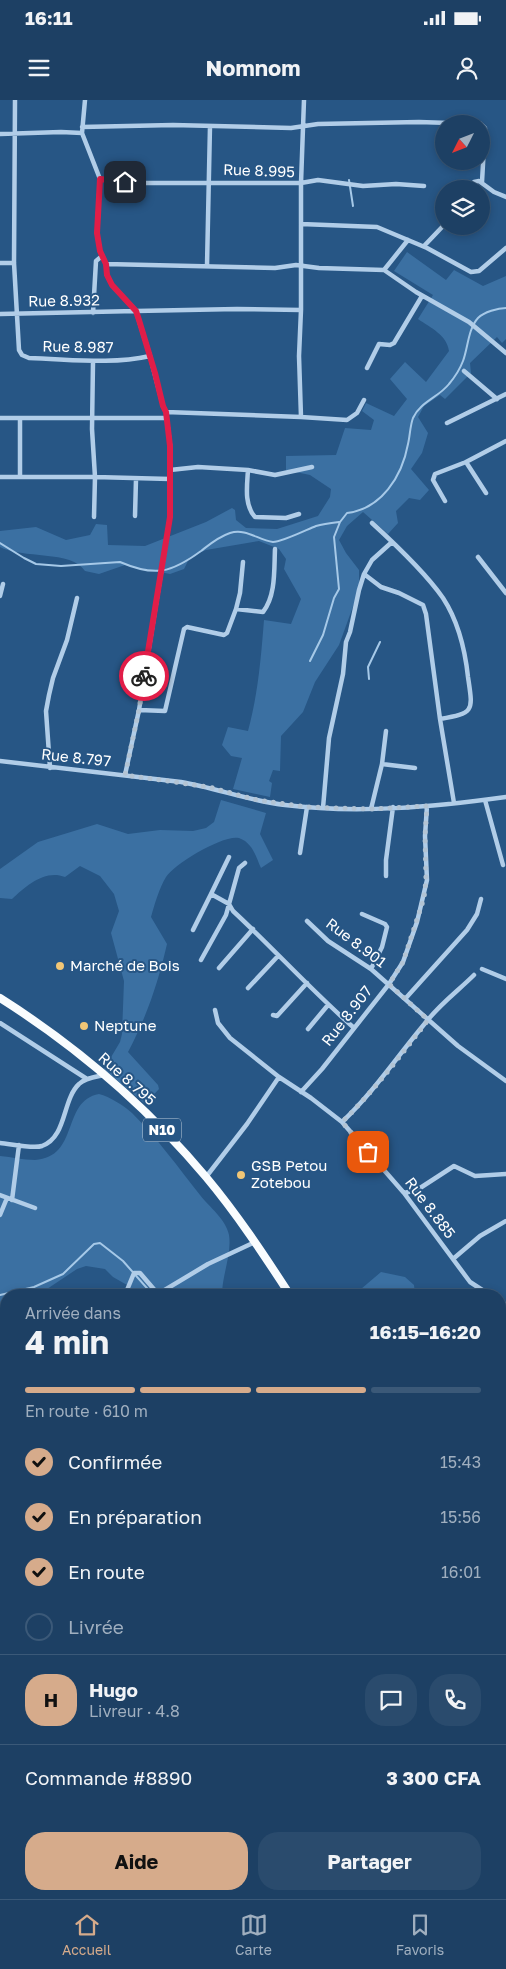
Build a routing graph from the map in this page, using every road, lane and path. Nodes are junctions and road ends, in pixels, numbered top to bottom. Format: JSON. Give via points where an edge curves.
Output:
{"nodes":[{"id":1,"x":15,"y":100,"type":"edge"},
{"id":2,"x":85,"y":100,"type":"edge"},
{"id":3,"x":304,"y":100,"type":"edge"},
{"id":4,"x":435,"y":123,"type":"edge"},
{"id":5,"x":210,"y":126,"type":"junction"},
{"id":6,"x":82,"y":127,"type":"junction"},
{"id":7,"x":302,"y":127,"type":"junction"},
{"id":8,"x":82,"y":133,"type":"junction"},
{"id":9,"x":0,"y":134,"type":"edge"},
{"id":10,"x":15,"y":134,"type":"junction"},
{"id":11,"x":100,"y":179,"type":"junction"},
{"id":12,"x":208,"y":183,"type":"junction"},
{"id":13,"x":301,"y":183,"type":"junction"},
{"id":14,"x":424,"y":186,"type":"dead end"},
{"id":15,"x":490,"y":189,"type":"edge"},
{"id":16,"x":506,"y":197,"type":"edge"},
{"id":17,"x":301,"y":224,"type":"junction"},
{"id":18,"x":435,"y":234,"type":"edge"},
{"id":19,"x":408,"y":240,"type":"junction"},
{"id":20,"x":424,"y":246,"type":"junction"},
{"id":21,"x":506,"y":248,"type":"edge"},
{"id":22,"x":102,"y":256,"type":"junction"},
{"id":23,"x":0,"y":263,"type":"edge"},
{"id":24,"x":14,"y":263,"type":"junction"},
{"id":25,"x":106,"y":264,"type":"junction"},
{"id":26,"x":207,"y":266,"type":"junction"},
{"id":27,"x":300,"y":266,"type":"junction"},
{"id":28,"x":384,"y":270,"type":"junction"},
{"id":29,"x":422,"y":296,"type":"junction"},
{"id":30,"x":301,"y":310,"type":"junction"},
{"id":31,"x":136,"y":311,"type":"junction"},
{"id":32,"x":93,"y":313,"type":"junction"},
{"id":33,"x":0,"y":314,"type":"edge"},
{"id":34,"x":16,"y":314,"type":"junction"},
{"id":35,"x":506,"y":353,"type":"edge"},
{"id":36,"x":150,"y":356,"type":"junction"},
{"id":37,"x":93,"y":362,"type":"junction"},
{"id":38,"x":367,"y":368,"type":"dead end"},
{"id":39,"x":464,"y":370,"type":"dead end"},
{"id":40,"x":506,"y":394,"type":"edge"},
{"id":41,"x":497,"y":399,"type":"junction"},
{"id":42,"x":364,"y":400,"type":"dead end"},
{"id":43,"x":166,"y":412,"type":"junction"},
{"id":44,"x":92,"y":417,"type":"junction"},
{"id":45,"x":301,"y":417,"type":"junction"},
{"id":46,"x":0,"y":418,"type":"edge"},
{"id":47,"x":166,"y":418,"type":"junction"},
{"id":48,"x":20,"y":420,"type":"junction"},
{"id":49,"x":447,"y":423,"type":"dead end"},
{"id":50,"x":506,"y":441,"type":"edge"},
{"id":51,"x":466,"y":462,"type":"junction"},
{"id":52,"x":312,"y":467,"type":"dead end"},
{"id":53,"x":170,"y":470,"type":"junction"},
{"id":54,"x":248,"y":470,"type":"junction"},
{"id":55,"x":20,"y":476,"type":"junction"},
{"id":56,"x":0,"y":477,"type":"edge"},
{"id":57,"x":95,"y":477,"type":"junction"},
{"id":58,"x":136,"y":479,"type":"junction"},
{"id":59,"x":170,"y":479,"type":"junction"},
{"id":60,"x":486,"y":493,"type":"dead end"},
{"id":61,"x":445,"y":501,"type":"dead end"},
{"id":62,"x":299,"y":514,"type":"dead end"},
{"id":63,"x":135,"y":516,"type":"dead end"},
{"id":64,"x":94,"y":517,"type":"dead end"},
{"id":65,"x":372,"y":523,"type":"dead end"},
{"id":66,"x":392,"y":542,"type":"junction"},
{"id":67,"x":275,"y":550,"type":"dead end"},
{"id":68,"x":478,"y":557,"type":"dead end"},
{"id":69,"x":243,"y":562,"type":"dead end"},
{"id":70,"x":364,"y":574,"type":"junction"},
{"id":71,"x":3,"y":584,"type":"dead end"},
{"id":72,"x":506,"y":592,"type":"edge"},
{"id":73,"x":0,"y":596,"type":"edge"},
{"id":74,"x":77,"y":598,"type":"dead end"},
{"id":75,"x":236,"y":609,"type":"junction"},
{"id":76,"x":139,"y":710,"type":"junction"},
{"id":77,"x":440,"y":719,"type":"junction"},
{"id":78,"x":386,"y":731,"type":"dead end"},
{"id":79,"x":0,"y":761,"type":"edge"},
{"id":80,"x":382,"y":764,"type":"junction"},
{"id":81,"x":50,"y":768,"type":"junction"},
{"id":82,"x":415,"y":768,"type":"dead end"},
{"id":83,"x":125,"y":775,"type":"junction"},
{"id":84,"x":506,"y":797,"type":"edge"},
{"id":85,"x":485,"y":800,"type":"junction"},
{"id":86,"x":454,"y":803,"type":"junction"},
{"id":87,"x":427,"y":806,"type":"junction"},
{"id":88,"x":307,"y":807,"type":"junction"},
{"id":89,"x":393,"y":807,"type":"junction"},
{"id":90,"x":323,"y":808,"type":"junction"},
{"id":91,"x":371,"y":809,"type":"junction"},
{"id":92,"x":300,"y":853,"type":"dead end"},
{"id":93,"x":229,"y":857,"type":"dead end"},
{"id":94,"x":245,"y":863,"type":"dead end"},
{"id":95,"x":503,"y":865,"type":"dead end"},
{"id":96,"x":386,"y":876,"type":"dead end"},
{"id":97,"x":211,"y":894,"type":"junction"},
{"id":98,"x":481,"y":899,"type":"dead end"},
{"id":99,"x":229,"y":904,"type":"junction"},
{"id":100,"x":362,"y":914,"type":"dead end"},
{"id":101,"x":307,"y":921,"type":"dead end"},
{"id":102,"x":253,"y":929,"type":"junction"},
{"id":103,"x":193,"y":930,"type":"dead end"},
{"id":104,"x":278,"y":956,"type":"junction"},
{"id":105,"x":201,"y":960,"type":"dead end"},
{"id":106,"x":219,"y":968,"type":"dead end"},
{"id":107,"x":371,"y":969,"type":"junction"},
{"id":108,"x":482,"y":969,"type":"dead end"},
{"id":109,"x":474,"y":975,"type":"dead end"},
{"id":110,"x":506,"y":979,"type":"edge"},
{"id":111,"x":307,"y":983,"type":"junction"},
{"id":112,"x":389,"y":984,"type":"junction"},
{"id":113,"x":248,"y":988,"type":"dead end"},
{"id":114,"x":0,"y":998,"type":"edge"},
{"id":115,"x":405,"y":999,"type":"junction"},
{"id":116,"x":328,"y":1005,"type":"junction"},
{"id":117,"x":215,"y":1010,"type":"dead end"},
{"id":118,"x":273,"y":1015,"type":"dead end"},
{"id":119,"x":428,"y":1020,"type":"junction"},
{"id":120,"x":0,"y":1023,"type":"edge"},
{"id":121,"x":353,"y":1027,"type":"junction"},
{"id":122,"x":308,"y":1029,"type":"dead end"},
{"id":123,"x":104,"y":1075,"type":"junction"},
{"id":124,"x":279,"y":1077,"type":"junction"},
{"id":125,"x":88,"y":1079,"type":"junction"},
{"id":126,"x":506,"y":1081,"type":"edge"},
{"id":127,"x":301,"y":1092,"type":"junction"},
{"id":128,"x":342,"y":1122,"type":"junction"},
{"id":129,"x":0,"y":1143,"type":"edge"},
{"id":130,"x":20,"y":1145,"type":"junction"},
{"id":131,"x":506,"y":1174,"type":"edge"},
{"id":132,"x":206,"y":1176,"type":"junction"},
{"id":133,"x":404,"y":1193,"type":"junction"},
{"id":134,"x":0,"y":1196,"type":"edge"},
{"id":135,"x":9,"y":1199,"type":"junction"},
{"id":136,"x":35,"y":1208,"type":"dead end"},
{"id":137,"x":0,"y":1215,"type":"edge"},
{"id":138,"x":506,"y":1221,"type":"edge"},
{"id":139,"x":255,"y":1242,"type":"junction"},
{"id":140,"x":453,"y":1258,"type":"junction"},
{"id":141,"x":127,"y":1289,"type":"edge"},
{"id":142,"x":154,"y":1289,"type":"edge"},
{"id":143,"x":166,"y":1289,"type":"edge"},
{"id":144,"x":286,"y":1289,"type":"edge"},
{"id":145,"x":481,"y":1289,"type":"edge"}],
"edges":[{"from":1,"to":10,"type":"street","name":"Rue 8.987"},
{"from":2,"to":6,"type":"street"},
{"from":3,"to":7,"type":"street"},
{"from":4,"to":7,"type":"street"},
{"from":5,"to":6,"type":"street"},
{"from":5,"to":7,"type":"street"},
{"from":5,"to":12,"type":"street"},
{"from":6,"to":8,"type":"street"},
{"from":7,"to":13,"type":"street"},
{"from":8,"to":10,"type":"street"},
{"from":8,"to":11,"type":"street"},
{"from":9,"to":10,"type":"street"},
{"from":10,"to":24,"type":"street","name":"Rue 8.987"},
{"from":11,"to":12,"type":"street","name":"Rue 8.995","via":[[139,183]]},
{"from":11,"to":22,"type":"street","via":[[97,233]]},
{"from":12,"to":13,"type":"street","name":"Rue 8.995"},
{"from":12,"to":26,"type":"street"},
{"from":13,"to":14,"type":"street","via":[[318,180],[363,186]]},
{"from":13,"to":17,"type":"street","name":"Rue 8.995"},
{"from":15,"to":16,"type":"street"},
{"from":17,"to":19,"type":"street","via":[[377,227]]},
{"from":17,"to":27,"type":"street","name":"Rue 8.995"},
{"from":18,"to":20,"type":"street"},
{"from":19,"to":20,"type":"street"},
{"from":19,"to":28,"type":"street"},
{"from":20,"to":21,"type":"street","via":[[471,272],[479,271]]},
{"from":22,"to":25,"type":"street"},
{"from":22,"to":32,"type":"street","via":[[96,261]]},
{"from":23,"to":24,"type":"street"},
{"from":24,"to":34,"type":"street","name":"Rue 8.987"},
{"from":25,"to":26,"type":"street"},
{"from":25,"to":31,"type":"street","via":[[112,285]]},
{"from":26,"to":27,"type":"street"},
{"from":27,"to":28,"type":"street"},
{"from":27,"to":30,"type":"street","name":"Rue 8.995"},
{"from":28,"to":29,"type":"street"},
{"from":29,"to":35,"type":"street","via":[[469,322]]},
{"from":29,"to":38,"type":"street","via":[[394,343],[379,344]]},
{"from":30,"to":31,"type":"street"},
{"from":30,"to":45,"type":"street","name":"Rue 8.995"},
{"from":31,"to":32,"type":"street","name":"Rue 8.932"},
{"from":31,"to":36,"type":"street"},
{"from":32,"to":34,"type":"street","name":"Rue 8.932"},
{"from":33,"to":34,"type":"street","name":"Rue 8.932"},
{"from":34,"to":37,"type":"street","name":"Rue 8.987","via":[[18,344],[25,357]]},
{"from":36,"to":37,"type":"street","name":"Rue 8.987"},
{"from":36,"to":43,"type":"street"},
{"from":37,"to":44,"type":"street"},
{"from":39,"to":41,"type":"street"},
{"from":40,"to":41,"type":"street"},
{"from":41,"to":49,"type":"street"},
{"from":42,"to":45,"type":"street","via":[[357,413],[347,420]]},
{"from":43,"to":45,"type":"street"},
{"from":43,"to":47,"type":"street"},
{"from":44,"to":47,"type":"street"},
{"from":44,"to":48,"type":"street"},
{"from":44,"to":57,"type":"street"},
{"from":46,"to":48,"type":"street"},
{"from":47,"to":53,"type":"street"},
{"from":48,"to":55,"type":"street"},
{"from":50,"to":51,"type":"street"},
{"from":51,"to":60,"type":"street"},
{"from":51,"to":61,"type":"street","via":[[434,474],[433,480]]},
{"from":52,"to":54,"type":"street","via":[[275,475]]},
{"from":53,"to":54,"type":"street","via":[[198,467]]},
{"from":53,"to":59,"type":"street"},
{"from":54,"to":62,"type":"street","via":[[250,511],[256,517],[286,518]]},
{"from":55,"to":56,"type":"street"},
{"from":55,"to":57,"type":"street"},
{"from":57,"to":58,"type":"street"},
{"from":57,"to":64,"type":"street"},
{"from":58,"to":59,"type":"street"},
{"from":58,"to":63,"type":"street"},
{"from":59,"to":76,"type":"street","via":[[170,517]]},
{"from":65,"to":66,"type":"street"},
{"from":66,"to":70,"type":"street","via":[[372,560]]},
{"from":66,"to":77,"type":"street","via":[[442,598],[463,644],[471,706],[463,715]]},
{"from":67,"to":75,"type":"street","via":[[272,592],[265,609],[263,612]]},
{"from":68,"to":72,"type":"street"},
{"from":69,"to":75,"type":"street"},
{"from":70,"to":77,"type":"street","via":[[381,586],[423,605]]},
{"from":70,"to":90,"type":"street","via":[[346,642],[343,674],[329,738]]},
{"from":71,"to":73,"type":"street"},
{"from":74,"to":81,"type":"street","via":[[46,711]]},
{"from":75,"to":76,"type":"street","via":[[224,635],[190,627],[184,629],[165,711]]},
{"from":76,"to":83,"type":"street"},
{"from":77,"to":86,"type":"street"},
{"from":78,"to":80,"type":"street"},
{"from":79,"to":81,"type":"street","name":"Rue 8.797"},
{"from":80,"to":82,"type":"street"},
{"from":80,"to":91,"type":"street"},
{"from":81,"to":83,"type":"street","name":"Rue 8.797"},
{"from":83,"to":88,"type":"street","name":"Rue 8.797","via":[[209,787],[257,800]]},
{"from":84,"to":85,"type":"street","name":"Rue 8.797"},
{"from":85,"to":86,"type":"street","name":"Rue 8.797"},
{"from":85,"to":95,"type":"street"},
{"from":86,"to":87,"type":"street","name":"Rue 8.797"},
{"from":87,"to":89,"type":"street","name":"Rue 8.797"},
{"from":87,"to":112,"type":"street","name":"Rue 8.907","via":[[424,898],[403,962]]},
{"from":88,"to":90,"type":"street","name":"Rue 8.797"},
{"from":88,"to":92,"type":"street"},
{"from":89,"to":91,"type":"street","name":"Rue 8.797"},
{"from":89,"to":96,"type":"street"},
{"from":90,"to":91,"type":"street","name":"Rue 8.797"},
{"from":93,"to":97,"type":"street"},
{"from":94,"to":99,"type":"street","via":[[239,868]]},
{"from":97,"to":99,"type":"street"},
{"from":97,"to":103,"type":"street"},
{"from":98,"to":115,"type":"street","via":[[467,930]]},
{"from":99,"to":102,"type":"street"},
{"from":99,"to":105,"type":"street"},
{"from":100,"to":107,"type":"street","via":[[387,927]]},
{"from":101,"to":107,"type":"street","name":"Rue 8.901","via":[[328,941]]},
{"from":102,"to":104,"type":"street"},
{"from":102,"to":106,"type":"street"},
{"from":104,"to":111,"type":"street"},
{"from":104,"to":113,"type":"street"},
{"from":107,"to":112,"type":"street","name":"Rue 8.901"},
{"from":108,"to":110,"type":"street"},
{"from":109,"to":119,"type":"street"},
{"from":111,"to":116,"type":"street"},
{"from":111,"to":118,"type":"street","via":[[277,1016]]},
{"from":112,"to":115,"type":"street","name":"Rue 8.901"},
{"from":112,"to":121,"type":"street","name":"Rue 8.907"},
{"from":114,"to":123,"type":"highway","name":"Rue 8.795","number":"N10","via":[[26,1014]]},
{"from":115,"to":119,"type":"street","name":"Rue 8.901"},
{"from":116,"to":121,"type":"street"},
{"from":116,"to":122,"type":"street"},
{"from":117,"to":124,"type":"street","name":"Rue 8.885","via":[[218,1022],[230,1038]]},
{"from":119,"to":126,"type":"street","name":"Rue 8.901"},
{"from":119,"to":128,"type":"street","via":[[358,1108]]},
{"from":120,"to":125,"type":"street"},
{"from":121,"to":127,"type":"street","name":"Rue 8.907"},
{"from":123,"to":125,"type":"street"},
{"from":123,"to":132,"type":"highway","name":"Rue 8.795","number":"N10"},
{"from":124,"to":127,"type":"street","name":"Rue 8.885"},
{"from":124,"to":132,"type":"street"},
{"from":125,"to":130,"type":"street","via":[[73,1090],[51,1140],[43,1146]]},
{"from":127,"to":128,"type":"street","name":"Rue 8.885"},
{"from":128,"to":133,"type":"street","name":"Rue 8.885"},
{"from":129,"to":130,"type":"street"},
{"from":130,"to":135,"type":"street"},
{"from":131,"to":133,"type":"street","via":[[475,1176],[454,1166],[422,1187]]},
{"from":132,"to":139,"type":"highway","name":"Rue 8.795","number":"N10"},
{"from":133,"to":140,"type":"street","name":"Rue 8.885"},
{"from":134,"to":135,"type":"street"},
{"from":135,"to":136,"type":"street"},
{"from":135,"to":137,"type":"street"},
{"from":138,"to":140,"type":"street","via":[[480,1236]]},
{"from":139,"to":143,"type":"street","via":[[208,1264]]},
{"from":139,"to":144,"type":"highway","name":"Rue 8.795","number":"N10"},
{"from":140,"to":145,"type":"street","name":"Rue 8.885","via":[[470,1282]]},
{"from":141,"to":142,"type":"street","via":[[134,1273],[140,1273]]}]}
